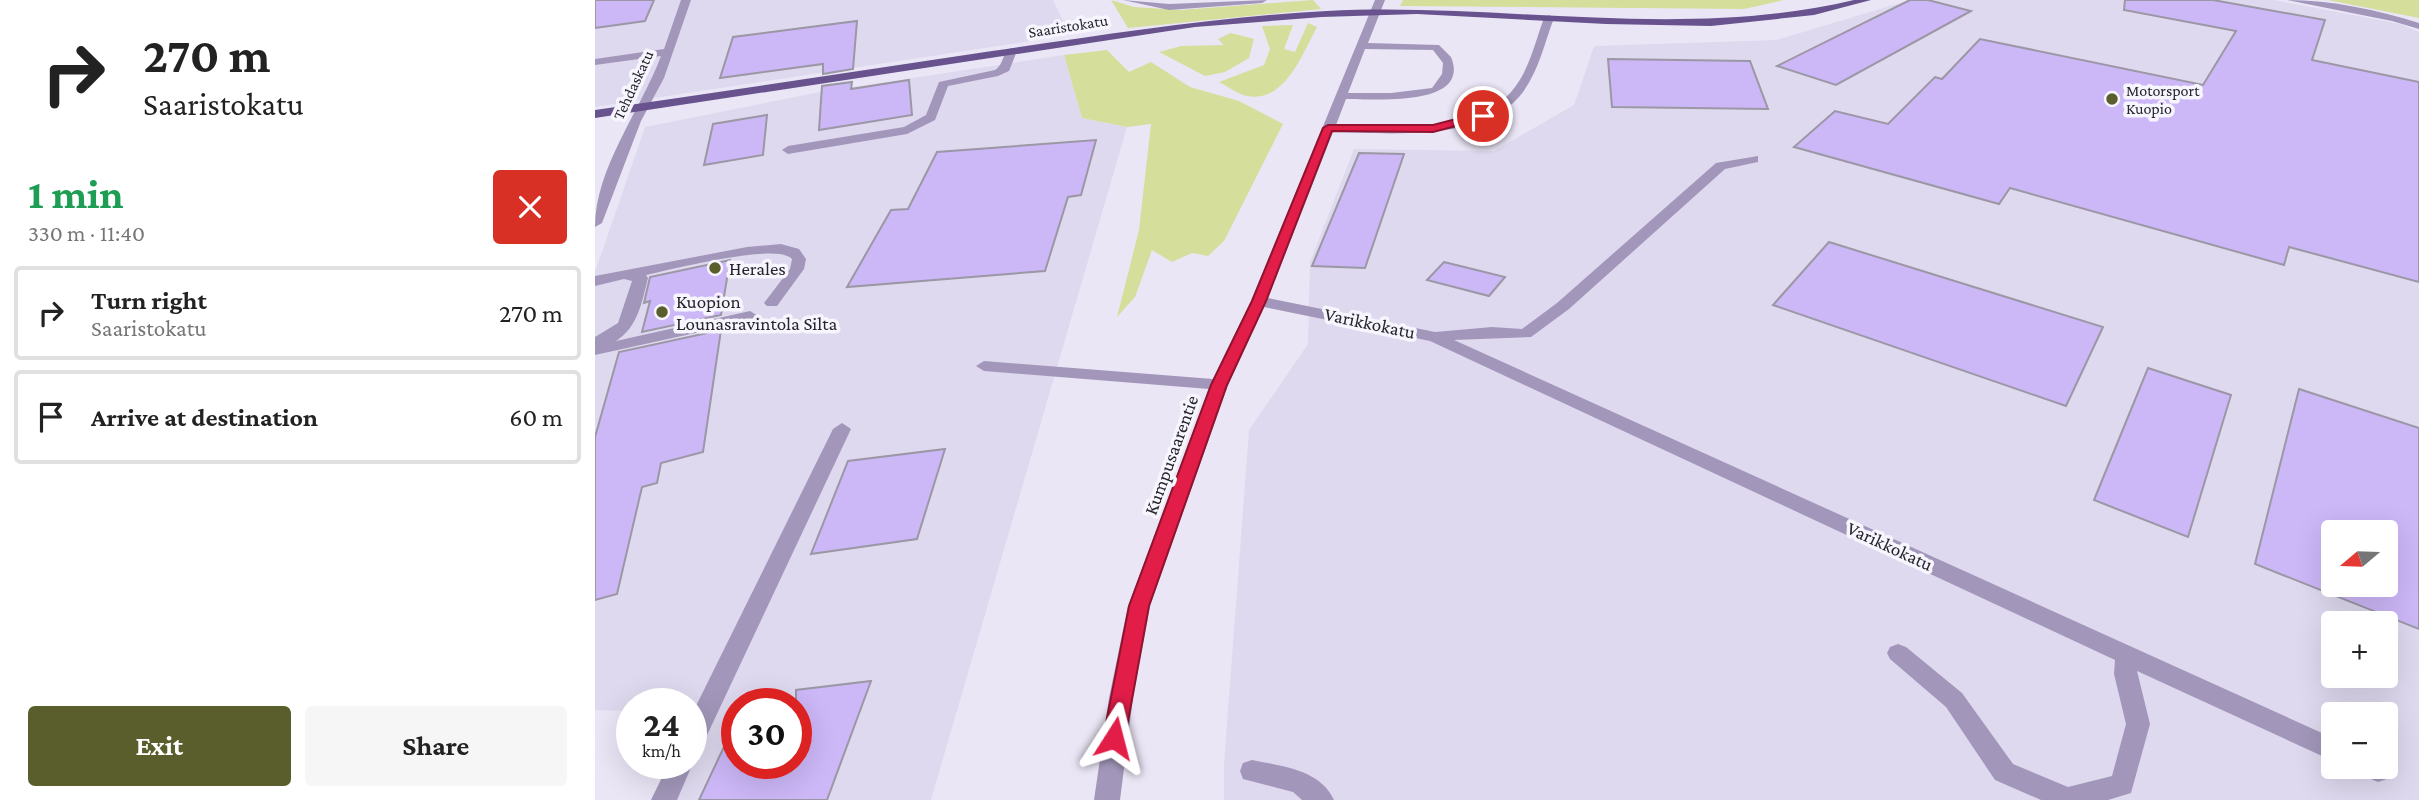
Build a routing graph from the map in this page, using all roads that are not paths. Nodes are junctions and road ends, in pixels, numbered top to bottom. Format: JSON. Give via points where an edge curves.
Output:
{"nodes":[{"id":1,"x":686,"y":0,"type":"edge"},
{"id":2,"x":1128,"y":0,"type":"edge"},
{"id":3,"x":1262,"y":0,"type":"edge"},
{"id":4,"x":1866,"y":0,"type":"edge"},
{"id":5,"x":2292,"y":0,"type":"edge"},
{"id":6,"x":1376,"y":10,"type":"edge"},
{"id":7,"x":1549,"y":18,"type":"junction"},
{"id":8,"x":2419,"y":26,"type":"edge"},
{"id":9,"x":1362,"y":46,"type":"junction"},
{"id":10,"x":1012,"y":51,"type":"junction"},
{"id":11,"x":668,"y":52,"type":"junction"},
{"id":12,"x":595,"y":62,"type":"edge"},
{"id":13,"x":1341,"y":96,"type":"junction"},
{"id":14,"x":645,"y":107,"type":"junction"},
{"id":15,"x":595,"y":114,"type":"edge"},
{"id":16,"x":1328,"y":128,"type":"junction"},
{"id":17,"x":787,"y":150,"type":"dead end"},
{"id":18,"x":1754,"y":159,"type":"dead end"},
{"id":19,"x":595,"y":223,"type":"edge"},
{"id":20,"x":624,"y":275,"type":"junction"},
{"id":21,"x":595,"y":281,"type":"edge"},
{"id":22,"x":1259,"y":301,"type":"junction"},
{"id":23,"x":772,"y":303,"type":"dead end"},
{"id":24,"x":750,"y":316,"type":"dead end"},
{"id":25,"x":1435,"y":337,"type":"junction"},
{"id":26,"x":596,"y":349,"type":"edge"},
{"id":27,"x":984,"y":366,"type":"dead end"},
{"id":28,"x":1219,"y":385,"type":"junction"},
{"id":29,"x":842,"y":429,"type":"dead end"},
{"id":30,"x":1898,"y":653,"type":"dead end"},
{"id":31,"x":2126,"y":656,"type":"junction"},
{"id":32,"x":707,"y":709,"type":"edge"},
{"id":33,"x":2321,"y":745,"type":"edge"},
{"id":34,"x":1252,"y":771,"type":"dead end"},
{"id":35,"x":674,"y":779,"type":"edge"},
{"id":36,"x":664,"y":800,"type":"edge"},
{"id":37,"x":1107,"y":800,"type":"edge"},
{"id":38,"x":1321,"y":800,"type":"edge"}],
"edges":[{"from":1,"to":11,"type":"street","name":"Tehdaskatu"},
{"from":2,"to":3,"type":"street","via":[[1169,7]]},
{"from":4,"to":7,"type":"main road","name":"Saaristokatu","via":[[1796,16],[1723,24]]},
{"from":5,"to":8,"type":"street"},
{"from":6,"to":9,"type":"street","name":"Kumpusaarentie"},
{"from":7,"to":10,"type":"main road","name":"Saaristokatu","via":[[1447,12],[1286,16],[1195,24]]},
{"from":7,"to":16,"type":"street","via":[[1523,84],[1513,99],[1496,110],[1433,128]]},
{"from":9,"to":13,"type":"street","name":"Kumpusaarentie"},
{"from":9,"to":13,"type":"street","via":[[1435,47],[1445,52],[1448,72],[1434,91]]},
{"from":10,"to":14,"type":"main road","name":"Saaristokatu"},
{"from":10,"to":17,"type":"street","via":[[1005,69],[998,73],[943,84],[931,117],[907,130]]},
{"from":11,"to":12,"type":"street"},
{"from":11,"to":14,"type":"street","name":"Tehdaskatu"},
{"from":13,"to":16,"type":"street","name":"Kumpusaarentie"},
{"from":14,"to":15,"type":"main road","name":"Saaristokatu"},
{"from":14,"to":19,"type":"street","name":"Tehdaskatu","via":[[635,121]]},
{"from":16,"to":22,"type":"street","name":"Kumpusaarentie"},
{"from":18,"to":25,"type":"street","via":[[1721,166],[1525,334]]},
{"from":20,"to":21,"type":"street"},
{"from":20,"to":23,"type":"street","via":[[747,250],[781,248],[799,259],[797,269]]},
{"from":20,"to":26,"type":"street","via":[[640,278],[626,327]]},
{"from":22,"to":25,"type":"street","name":"Varikkokatu"},
{"from":22,"to":28,"type":"street","name":"Kumpusaarentie"},
{"from":24,"to":26,"type":"street"},
{"from":25,"to":31,"type":"street","name":"Varikkokatu"},
{"from":27,"to":28,"type":"street"},
{"from":28,"to":37,"type":"street","name":"Kumpusaarentie","via":[[1139,606]]},
{"from":29,"to":32,"type":"street"},
{"from":30,"to":31,"type":"street","via":[[1954,700],[2004,772],[2067,799],[2122,785],[2138,724]]},
{"from":31,"to":33,"type":"street","name":"Varikkokatu"},
{"from":34,"to":38,"type":"street","via":[[1300,782]]},
{"from":35,"to":36,"type":"street"}]}
